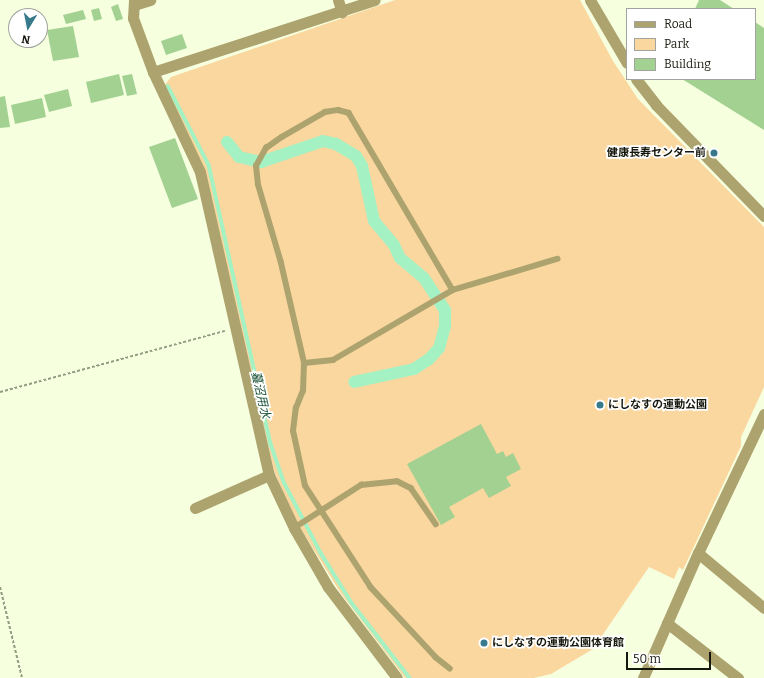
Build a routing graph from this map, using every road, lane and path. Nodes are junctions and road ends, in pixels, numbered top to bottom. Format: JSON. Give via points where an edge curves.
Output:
{"nodes":[{"id":1,"x":150,"y":0,"type":"edge"},
{"id":2,"x":338,"y":0,"type":"edge"},
{"id":3,"x":375,"y":0,"type":"edge"},
{"id":4,"x":590,"y":0,"type":"edge"},
{"id":5,"x":134,"y":3,"type":"edge"},
{"id":6,"x":342,"y":12,"type":"junction"},
{"id":7,"x":626,"y":61,"type":"edge"},
{"id":8,"x":153,"y":72,"type":"junction"},
{"id":9,"x":637,"y":80,"type":"edge"},
{"id":10,"x":764,"y":216,"type":"edge"},
{"id":11,"x":557,"y":259,"type":"dead end"},
{"id":12,"x":453,"y":290,"type":"junction"},
{"id":13,"x":236,"y":328,"type":"junction"},
{"id":14,"x":304,"y":363,"type":"junction"},
{"id":15,"x":0,"y":392,"type":"edge"},
{"id":16,"x":764,"y":414,"type":"edge"},
{"id":17,"x":269,"y":475,"type":"junction"},
{"id":18,"x":195,"y":508,"type":"dead end"},
{"id":19,"x":323,"y":511,"type":"junction"},
{"id":20,"x":436,"y":524,"type":"dead end"},
{"id":21,"x":294,"y":528,"type":"junction"},
{"id":22,"x":698,"y":553,"type":"junction"},
{"id":23,"x":0,"y":587,"type":"edge"},
{"id":24,"x":764,"y":608,"type":"edge"},
{"id":25,"x":667,"y":623,"type":"junction"},
{"id":26,"x":450,"y":669,"type":"dead end"},
{"id":27,"x":22,"y":678,"type":"edge"},
{"id":28,"x":397,"y":678,"type":"edge"},
{"id":29,"x":643,"y":678,"type":"edge"},
{"id":30,"x":738,"y":678,"type":"edge"}],
"edges":[{"from":1,"to":5,"type":"street"},
{"from":2,"to":6,"type":"street"},
{"from":3,"to":6,"type":"street"},
{"from":4,"to":7,"type":"street"},
{"from":5,"to":8,"type":"street","via":[[133,18]]},
{"from":6,"to":8,"type":"street"},
{"from":8,"to":13,"type":"street","via":[[200,172]]},
{"from":9,"to":10,"type":"street","via":[[656,105]]},
{"from":11,"to":12,"type":"lane"},
{"from":12,"to":14,"type":"lane","via":[[333,360]]},
{"from":12,"to":14,"type":"lane","via":[[349,113],[338,110],[324,112],[266,148],[256,166],[258,185],[281,263]]},
{"from":13,"to":15,"type":"path"},
{"from":13,"to":17,"type":"street"},
{"from":14,"to":19,"type":"lane","via":[[303,391],[296,408],[293,431],[305,486]]},
{"from":16,"to":22,"type":"street"},
{"from":17,"to":18,"type":"street"},
{"from":17,"to":21,"type":"street"},
{"from":19,"to":20,"type":"lane","via":[[361,486],[397,482],[411,488]]},
{"from":19,"to":21,"type":"lane"},
{"from":19,"to":26,"type":"lane","via":[[371,588],[436,658]]},
{"from":21,"to":28,"type":"street","via":[[328,587]]},
{"from":22,"to":24,"type":"street"},
{"from":22,"to":25,"type":"street"},
{"from":23,"to":27,"type":"path"},
{"from":25,"to":29,"type":"street"},
{"from":25,"to":30,"type":"street"}]}
